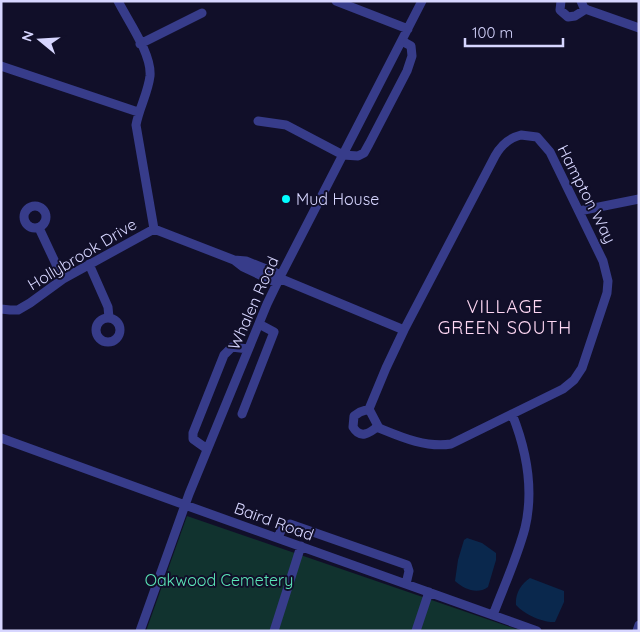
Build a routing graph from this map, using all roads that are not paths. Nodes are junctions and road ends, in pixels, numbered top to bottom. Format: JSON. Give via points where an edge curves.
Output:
{"nodes":[{"id":1,"x":118,"y":1,"type":"edge"},
{"id":2,"x":336,"y":1,"type":"edge"},
{"id":3,"x":422,"y":1,"type":"edge"},
{"id":4,"x":561,"y":1,"type":"edge"},
{"id":5,"x":583,"y":5,"type":"edge"},
{"id":6,"x":202,"y":13,"type":"dead end"},
{"id":7,"x":639,"y":28,"type":"edge"},
{"id":8,"x":408,"y":29,"type":"junction"},
{"id":9,"x":402,"y":40,"type":"junction"},
{"id":10,"x":140,"y":44,"type":"junction"},
{"id":11,"x":1,"y":66,"type":"edge"},
{"id":12,"x":138,"y":112,"type":"junction"},
{"id":13,"x":258,"y":121,"type":"dead end"},
{"id":14,"x":343,"y":155,"type":"junction"},
{"id":15,"x":639,"y":197,"type":"edge"},
{"id":16,"x":580,"y":211,"type":"junction"},
{"id":17,"x":39,"y":228,"type":"dead end"},
{"id":18,"x":154,"y":229,"type":"junction"},
{"id":19,"x":89,"y":264,"type":"junction"},
{"id":20,"x":279,"y":278,"type":"junction"},
{"id":21,"x":63,"y":279,"type":"junction"},
{"id":22,"x":1,"y":309,"type":"edge"},
{"id":23,"x":109,"y":318,"type":"dead end"},
{"id":24,"x":259,"y":324,"type":"junction"},
{"id":25,"x":404,"y":330,"type":"junction"},
{"id":26,"x":248,"y":349,"type":"junction"},
{"id":27,"x":369,"y":410,"type":"junction"},
{"id":28,"x":242,"y":414,"type":"dead end"},
{"id":29,"x":512,"y":414,"type":"junction"},
{"id":30,"x":378,"y":426,"type":"junction"},
{"id":31,"x":1,"y":438,"type":"edge"},
{"id":32,"x":207,"y":449,"type":"junction"},
{"id":33,"x":185,"y":505,"type":"junction"},
{"id":34,"x":278,"y":538,"type":"junction"},
{"id":35,"x":301,"y":546,"type":"junction"},
{"id":36,"x":406,"y":584,"type":"junction"},
{"id":37,"x":429,"y":592,"type":"junction"},
{"id":38,"x":493,"y":615,"type":"junction"},
{"id":39,"x":639,"y":625,"type":"edge"},
{"id":40,"x":522,"y":628,"type":"edge"},
{"id":41,"x":140,"y":631,"type":"edge"},
{"id":42,"x":274,"y":631,"type":"edge"},
{"id":43,"x":416,"y":631,"type":"edge"},
{"id":44,"x":537,"y":631,"type":"edge"},
{"id":45,"x":637,"y":631,"type":"edge"}],
"edges":[{"from":1,"to":10,"type":"street"},
{"from":2,"to":8,"type":"street"},
{"from":3,"to":8,"type":"street","name":"Whalen Road"},
{"from":4,"to":5,"type":"street","via":[[560,10],[568,17],[575,16]]},
{"from":5,"to":7,"type":"street"},
{"from":6,"to":10,"type":"street"},
{"from":8,"to":9,"type":"street","name":"Whalen Road"},
{"from":9,"to":14,"type":"street","name":"Whalen Road"},
{"from":9,"to":14,"type":"street","via":[[411,46],[410,64],[370,144],[358,156]]},
{"from":10,"to":12,"type":"street","via":[[150,75]]},
{"from":11,"to":12,"type":"street"},
{"from":12,"to":18,"type":"street","via":[[136,125]]},
{"from":13,"to":14,"type":"street","via":[[286,125]]},
{"from":14,"to":20,"type":"street","name":"Whalen Road"},
{"from":15,"to":16,"type":"street"},
{"from":16,"to":25,"type":"street","name":"Hampton Way","via":[[543,142],[529,135],[514,136],[508,140],[495,156]]},
{"from":16,"to":29,"type":"street","name":"Hampton Way","via":[[603,261],[608,281],[582,368],[563,389]]},
{"from":17,"to":21,"type":"street"},
{"from":18,"to":19,"type":"street","name":"Hollybrook Drive"},
{"from":18,"to":20,"type":"street","name":"Hollybrook Drive","via":[[234,260],[242,267]]},
{"from":19,"to":21,"type":"street","name":"Hollybrook Drive"},
{"from":19,"to":23,"type":"street","via":[[108,307]]},
{"from":20,"to":24,"type":"street","name":"Whalen Road"},
{"from":20,"to":25,"type":"street","name":"Hollybrook Drive"},
{"from":21,"to":22,"type":"street","name":"Hollybrook Drive","via":[[18,310]]},
{"from":24,"to":26,"type":"street","name":"Whalen Road"},
{"from":24,"to":28,"type":"street","via":[[274,332]]},
{"from":25,"to":27,"type":"street","name":"Hampton Way"},
{"from":26,"to":32,"type":"street","name":"Whalen Road"},
{"from":26,"to":32,"type":"street","via":[[232,347],[224,355],[193,434],[193,439]]},
{"from":27,"to":30,"type":"street"},
{"from":27,"to":30,"type":"street","name":"Hampton Way","via":[[357,414],[352,420],[353,427],[364,434]]},
{"from":29,"to":30,"type":"street","name":"Hampton Way","via":[[441,445],[422,443]]},
{"from":29,"to":38,"type":"street","via":[[523,444],[528,509],[520,545]]},
{"from":31,"to":33,"type":"street","name":"Baird Road"},
{"from":32,"to":33,"type":"street","name":"Whalen Road"},
{"from":33,"to":34,"type":"street","name":"Baird Road"},
{"from":33,"to":41,"type":"street","name":"Whalen Road"},
{"from":34,"to":35,"type":"street","name":"Baird Road"},
{"from":34,"to":36,"type":"street","via":[[282,528],[290,524],[406,564],[409,571]]},
{"from":35,"to":36,"type":"street","name":"Baird Road"},
{"from":35,"to":42,"type":"street"},
{"from":36,"to":37,"type":"street","name":"Baird Road"},
{"from":37,"to":38,"type":"street","name":"Baird Road"},
{"from":37,"to":43,"type":"street"},
{"from":38,"to":40,"type":"street","name":"Baird Road"},
{"from":39,"to":45,"type":"street"},
{"from":40,"to":44,"type":"street","name":"Baird Road"}]}
